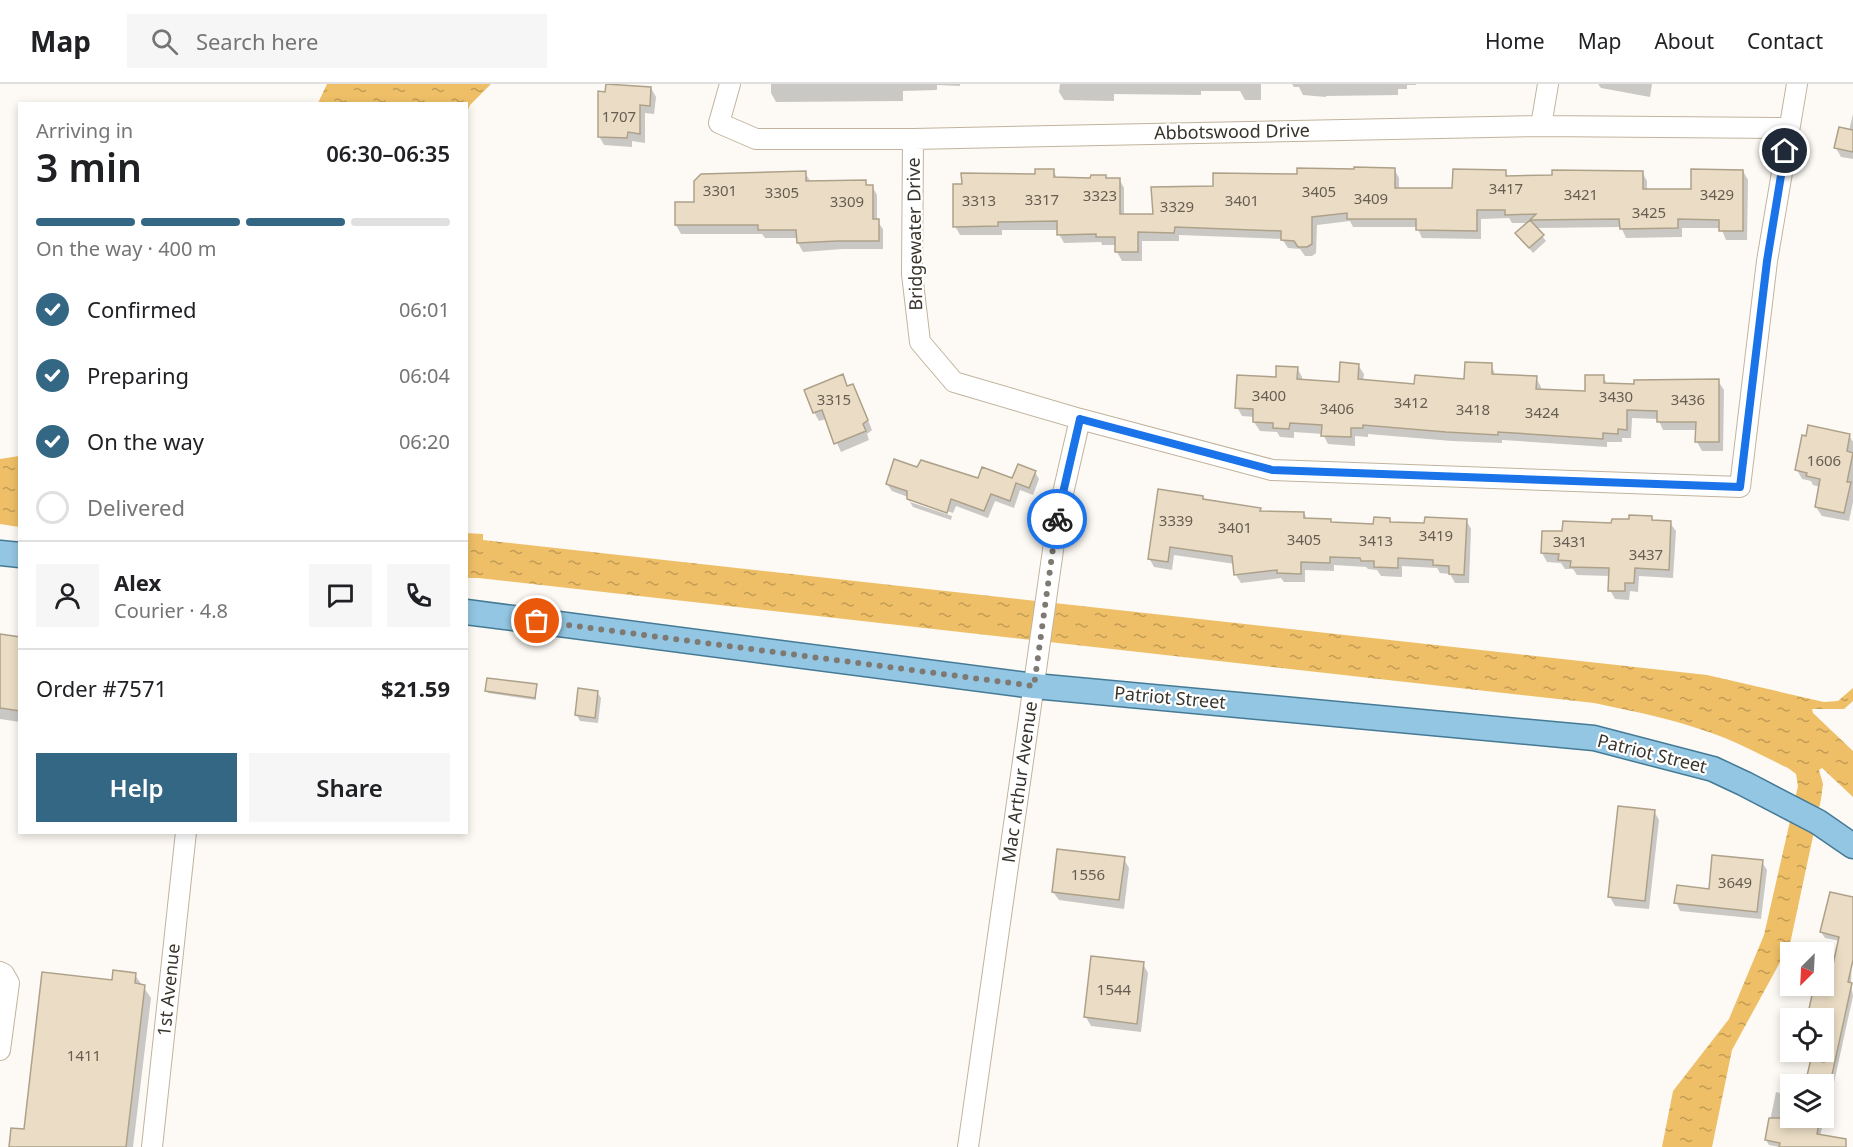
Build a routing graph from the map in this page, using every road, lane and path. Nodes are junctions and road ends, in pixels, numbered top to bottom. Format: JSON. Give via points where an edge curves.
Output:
{"nodes":[{"id":1,"x":730,"y":84,"type":"edge"},
{"id":2,"x":1548,"y":84,"type":"edge"},
{"id":3,"x":1797,"y":84,"type":"edge"},
{"id":4,"x":1540,"y":126,"type":"junction"},
{"id":5,"x":1788,"y":128,"type":"junction"},
{"id":6,"x":913,"y":139,"type":"junction"},
{"id":7,"x":1080,"y":419,"type":"junction"},
{"id":8,"x":0,"y":553,"type":"edge"},
{"id":9,"x":18,"y":555,"type":"edge"},
{"id":10,"x":468,"y":612,"type":"edge"},
{"id":11,"x":1034,"y":686,"type":"junction"},
{"id":12,"x":186,"y":834,"type":"edge"},
{"id":13,"x":1853,"y":846,"type":"edge"},
{"id":14,"x":0,"y":972,"type":"edge"},
{"id":15,"x":0,"y":1050,"type":"edge"},
{"id":16,"x":152,"y":1147,"type":"edge"},
{"id":17,"x":968,"y":1147,"type":"edge"}],
"edges":[{"from":1,"to":6,"type":"street","name":"Abbotswood Drive","via":[[719,123],[756,139]]},
{"from":2,"to":4,"type":"street"},
{"from":3,"to":5,"type":"street"},
{"from":4,"to":5,"type":"street","name":"Abbotswood Drive"},
{"from":4,"to":6,"type":"street","name":"Abbotswood Drive"},
{"from":5,"to":7,"type":"street","name":"Bridgewater Drive","via":[[1767,261],[1740,487],[1272,470]]},
{"from":6,"to":7,"type":"street","name":"Bridgewater Drive","via":[[912,274],[920,342],[954,382]]},
{"from":7,"to":11,"type":"street","name":"Mac Arthur Avenue","via":[[1058,515]]},
{"from":8,"to":9,"type":"main road"},
{"from":10,"to":11,"type":"main road","name":"Patriot Street"},
{"from":11,"to":13,"type":"main road","name":"Patriot Street","via":[[1594,738],[1713,769],[1790,806]]},
{"from":11,"to":17,"type":"street","name":"Mac Arthur Avenue"},
{"from":12,"to":16,"type":"street","name":"1st Avenue"},
{"from":14,"to":15,"type":"street","via":[[9,983]]}]}
